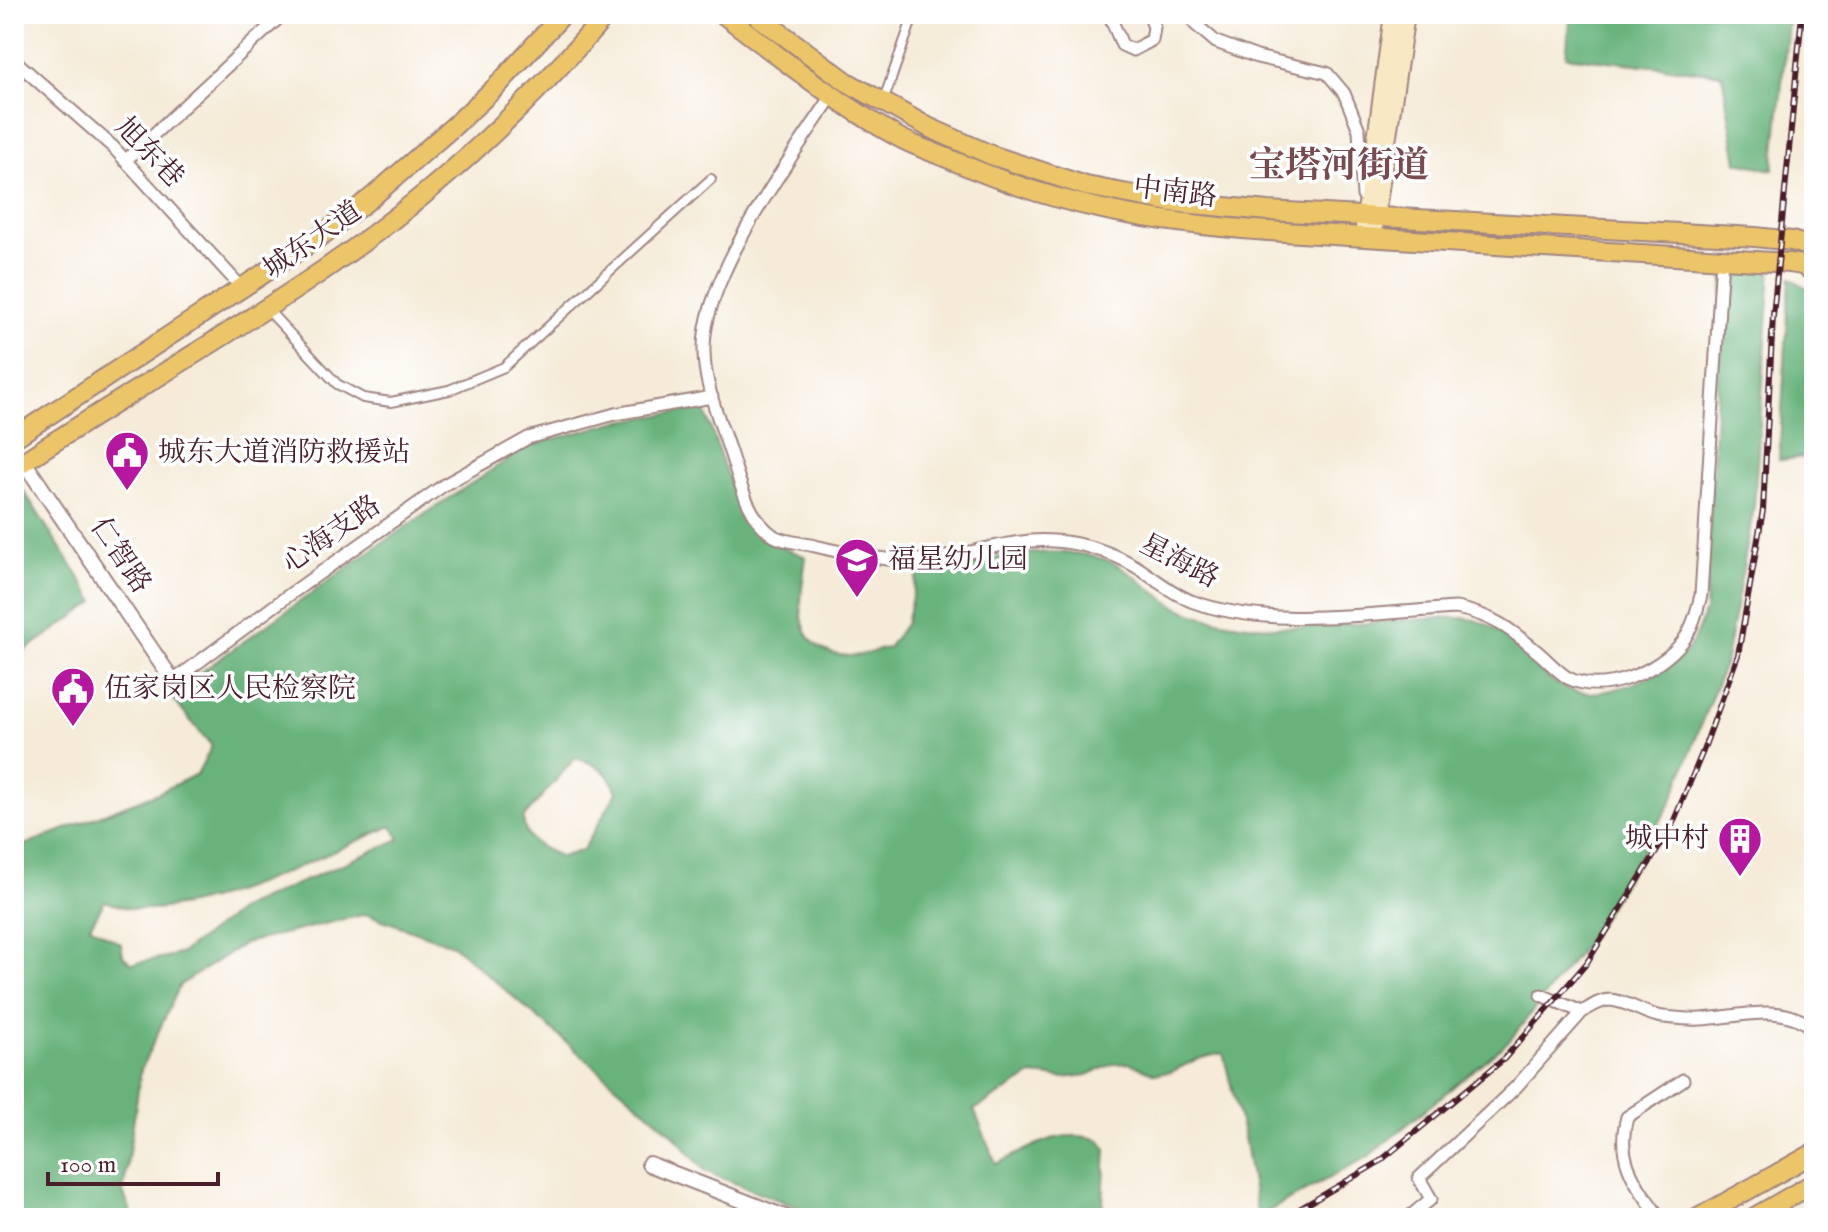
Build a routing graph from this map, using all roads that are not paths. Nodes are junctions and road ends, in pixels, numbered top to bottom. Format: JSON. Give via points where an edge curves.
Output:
{"nodes":[{"id":1,"x":283,"y":14,"type":"edge"},
{"id":2,"x":563,"y":14,"type":"edge"},
{"id":3,"x":607,"y":14,"type":"edge"},
{"id":4,"x":723,"y":14,"type":"edge"},
{"id":5,"x":755,"y":14,"type":"edge"},
{"id":6,"x":914,"y":14,"type":"edge"},
{"id":7,"x":1109,"y":14,"type":"edge"},
{"id":8,"x":1149,"y":14,"type":"edge"},
{"id":9,"x":1189,"y":14,"type":"edge"},
{"id":10,"x":1393,"y":14,"type":"edge"},
{"id":11,"x":1406,"y":14,"type":"edge"},
{"id":12,"x":14,"y":60,"type":"edge"},
{"id":13,"x":832,"y":96,"type":"junction"},
{"id":14,"x":883,"y":103,"type":"junction"},
{"id":15,"x":125,"y":161,"type":"junction"},
{"id":16,"x":711,"y":179,"type":"dead end"},
{"id":17,"x":1370,"y":216,"type":"junction"},
{"id":18,"x":1368,"y":236,"type":"junction"},
{"id":19,"x":1814,"y":248,"type":"edge"},
{"id":20,"x":1722,"y":258,"type":"junction"},
{"id":21,"x":1814,"y":272,"type":"edge"},
{"id":22,"x":242,"y":288,"type":"junction"},
{"id":23,"x":266,"y":308,"type":"junction"},
{"id":24,"x":712,"y":397,"type":"junction"},
{"id":25,"x":14,"y":438,"type":"edge"},
{"id":26,"x":19,"y":465,"type":"edge"},
{"id":27,"x":173,"y":681,"type":"joint"},
{"id":28,"x":1541,"y":995,"type":"dead end"},
{"id":29,"x":1582,"y":1012,"type":"junction"},
{"id":30,"x":1814,"y":1029,"type":"edge"},
{"id":31,"x":1683,"y":1080,"type":"dead end"},
{"id":32,"x":1814,"y":1153,"type":"edge"},
{"id":33,"x":649,"y":1164,"type":"dead end"},
{"id":34,"x":1814,"y":1183,"type":"edge"},
{"id":35,"x":787,"y":1218,"type":"edge"},
{"id":36,"x":1408,"y":1218,"type":"edge"},
{"id":37,"x":1660,"y":1218,"type":"edge"},
{"id":38,"x":1698,"y":1218,"type":"edge"},
{"id":39,"x":1753,"y":1218,"type":"edge"}],
"edges":[{"from":1,"to":15,"type":"street"},
{"from":2,"to":22,"type":"main road","name":"城东大道","via":[[497,86],[405,169],[325,233]]},
{"from":3,"to":23,"type":"main road","name":"城东大道","via":[[532,95],[430,189]]},
{"from":4,"to":13,"type":"main road","name":"中南路"},
{"from":5,"to":14,"type":"main road","name":"中南路"},
{"from":6,"to":14,"type":"street"},
{"from":7,"to":8,"type":"street","via":[[1122,45],[1133,50],[1152,40]]},
{"from":9,"to":17,"type":"street","via":[[1216,42],[1327,73],[1344,93],[1359,130]]},
{"from":10,"to":17,"type":"main road"},
{"from":11,"to":17,"type":"main road"},
{"from":12,"to":15,"type":"street","name":"旭东巷"},
{"from":13,"to":18,"type":"main road","name":"中南路","via":[[900,138],[1064,201],[1207,227]]},
{"from":13,"to":24,"type":"street","name":"星海路","via":[[719,281],[704,347]]},
{"from":14,"to":17,"type":"main road","name":"中南路","via":[[991,155],[1086,186],[1171,202]]},
{"from":15,"to":22,"type":"street","name":"旭东巷"},
{"from":16,"to":23,"type":"street","via":[[504,367],[449,390],[391,402],[363,398],[337,384]]},
{"from":17,"to":18,"type":"main road"},
{"from":17,"to":19,"type":"main road","name":"中南路","via":[[1755,237]]},
{"from":18,"to":20,"type":"main road","name":"中南路"},
{"from":20,"to":21,"type":"main road","name":"中南路","via":[[1789,263]]},
{"from":20,"to":24,"type":"street","name":"星海路","via":[[1701,595],[1689,630],[1669,655],[1617,681],[1588,684],[1567,677],[1500,622],[1456,608],[1292,618],[1261,615],[1190,600],[1102,550],[1053,541],[919,560],[829,550],[775,536],[749,508]]},
{"from":22,"to":25,"type":"main road","name":"城东大道"},
{"from":23,"to":26,"type":"main road","name":"城东大道"},
{"from":24,"to":27,"type":"street","name":"心海支路","via":[[615,414],[528,438],[444,485]]},
{"from":26,"to":27,"type":"street","name":"仁智路"},
{"from":28,"to":29,"type":"street"},
{"from":29,"to":30,"type":"street","via":[[1606,1000],[1678,1018],[1771,1012]]},
{"from":29,"to":36,"type":"street","via":[[1516,1087],[1419,1178],[1431,1199]]},
{"from":31,"to":37,"type":"street","via":[[1627,1117],[1623,1130],[1627,1168]]},
{"from":32,"to":38,"type":"main road"},
{"from":33,"to":35,"type":"street"},
{"from":34,"to":39,"type":"main road"}]}
